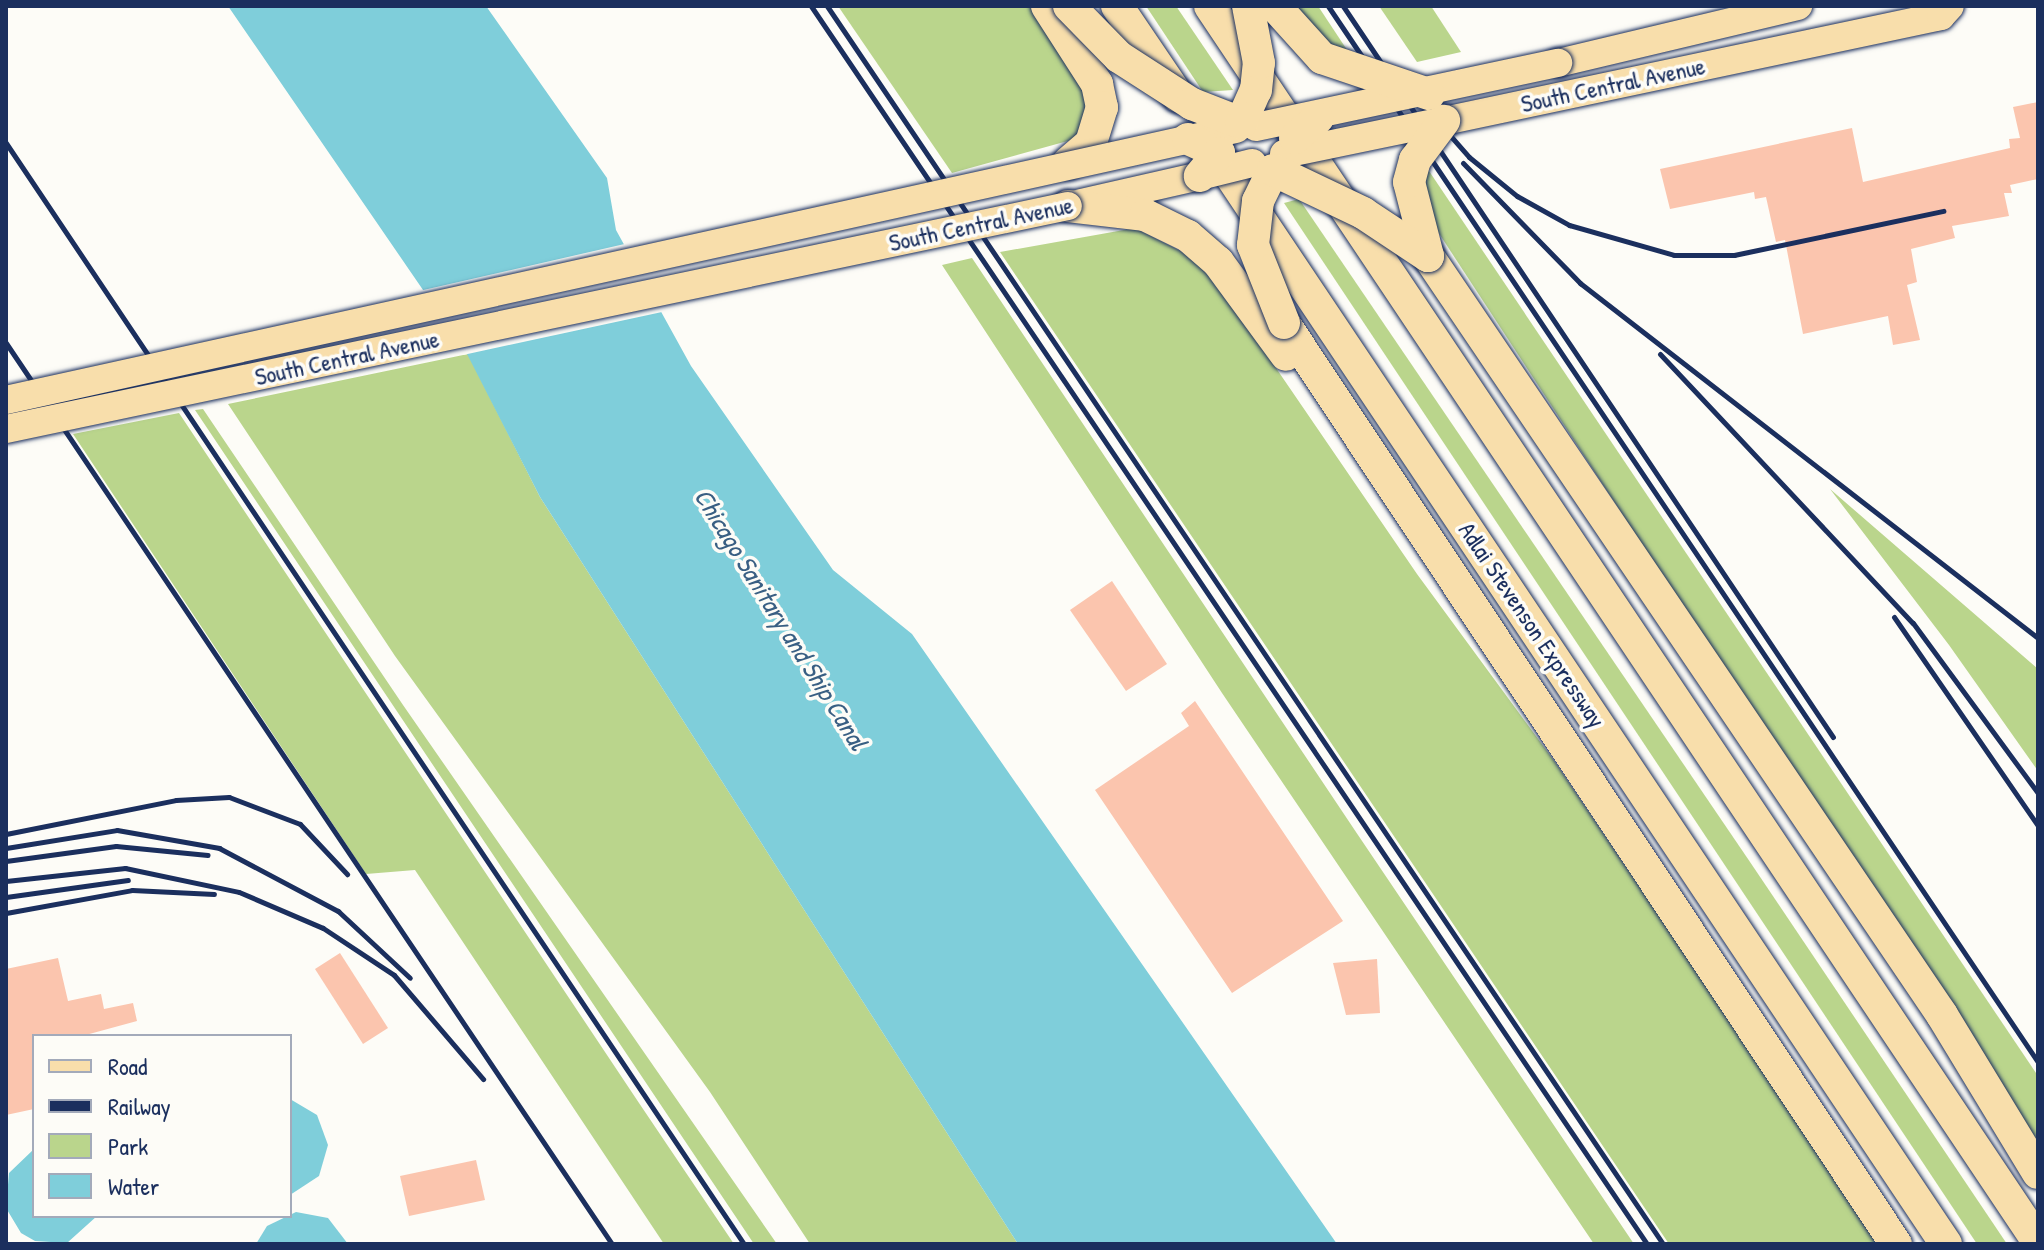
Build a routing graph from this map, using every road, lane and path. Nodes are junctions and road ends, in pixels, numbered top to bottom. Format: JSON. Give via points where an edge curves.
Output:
{"nodes":[{"id":1,"x":1047,"y":6,"type":"edge"},
{"id":2,"x":1069,"y":6,"type":"edge"},
{"id":3,"x":1117,"y":6,"type":"edge"},
{"id":4,"x":1210,"y":6,"type":"edge"},
{"id":5,"x":1248,"y":6,"type":"edge"},
{"id":6,"x":1275,"y":6,"type":"edge"},
{"id":7,"x":1798,"y":6,"type":"edge"},
{"id":8,"x":1950,"y":6,"type":"edge"},
{"id":9,"x":1436,"y":108,"type":"junction"},
{"id":10,"x":1188,"y":139,"type":"joint"},
{"id":11,"x":1230,"y":142,"type":"junction"},
{"id":12,"x":1291,"y":148,"type":"junction"},
{"id":13,"x":1068,"y":163,"type":"junction"},
{"id":14,"x":1068,"y":206,"type":"junction"},
{"id":15,"x":1428,"y":256,"type":"junction"},
{"id":16,"x":1276,"y":328,"type":"junction"},
{"id":17,"x":6,"y":400,"type":"edge"},
{"id":18,"x":6,"y":429,"type":"edge"},
{"id":19,"x":2038,"y":1173,"type":"edge"},
{"id":20,"x":2038,"y":1242,"type":"edge"},
{"id":21,"x":1896,"y":1244,"type":"edge"},
{"id":22,"x":1946,"y":1244,"type":"edge"}],
"edges":[{"from":1,"to":13,"type":"highway","via":[[1097,84],[1102,107],[1091,143]]},
{"from":2,"to":11,"type":"highway","bridge":true},
{"from":3,"to":22,"type":"highway","name":"Adlai Stevenson Expressway"},
{"from":4,"to":20,"type":"highway"},
{"from":5,"to":11,"type":"highway","bridge":true,"via":[[1259,63],[1256,90]]},
{"from":6,"to":9,"type":"highway","bridge":true,"via":[[1322,58]]},
{"from":7,"to":9,"type":"main road","name":"South Central Avenue","bridge":true,"via":[[1558,63]]},
{"from":8,"to":9,"type":"main road","name":"South Central Avenue","via":[[1941,16],[1576,93]]},
{"from":9,"to":12,"type":"main road","name":"South Central Avenue","bridge":true},
{"from":9,"to":15,"type":"highway","bridge":true,"via":[[1409,182]]},
{"from":10,"to":11,"type":"highway","bridge":true},
{"from":10,"to":13,"type":"main road","name":"South Central Avenue","bridge":true},
{"from":11,"to":12,"type":"highway"},
{"from":11,"to":12,"type":"highway","bridge":true},
{"from":11,"to":14,"type":"main road","name":"South Central Avenue"},
{"from":12,"to":15,"type":"highway","bridge":true,"via":[[1310,184]]},
{"from":12,"to":16,"type":"highway","bridge":true,"via":[[1258,201],[1253,245]]},
{"from":13,"to":17,"type":"main road","name":"South Central Avenue","bridge":true},
{"from":14,"to":16,"type":"highway","via":[[1145,215],[1188,236]]},
{"from":14,"to":18,"type":"main road","name":"South Central Avenue","bridge":true},
{"from":15,"to":19,"type":"highway","via":[[1942,1015]]},
{"from":16,"to":21,"type":"highway"}]}
